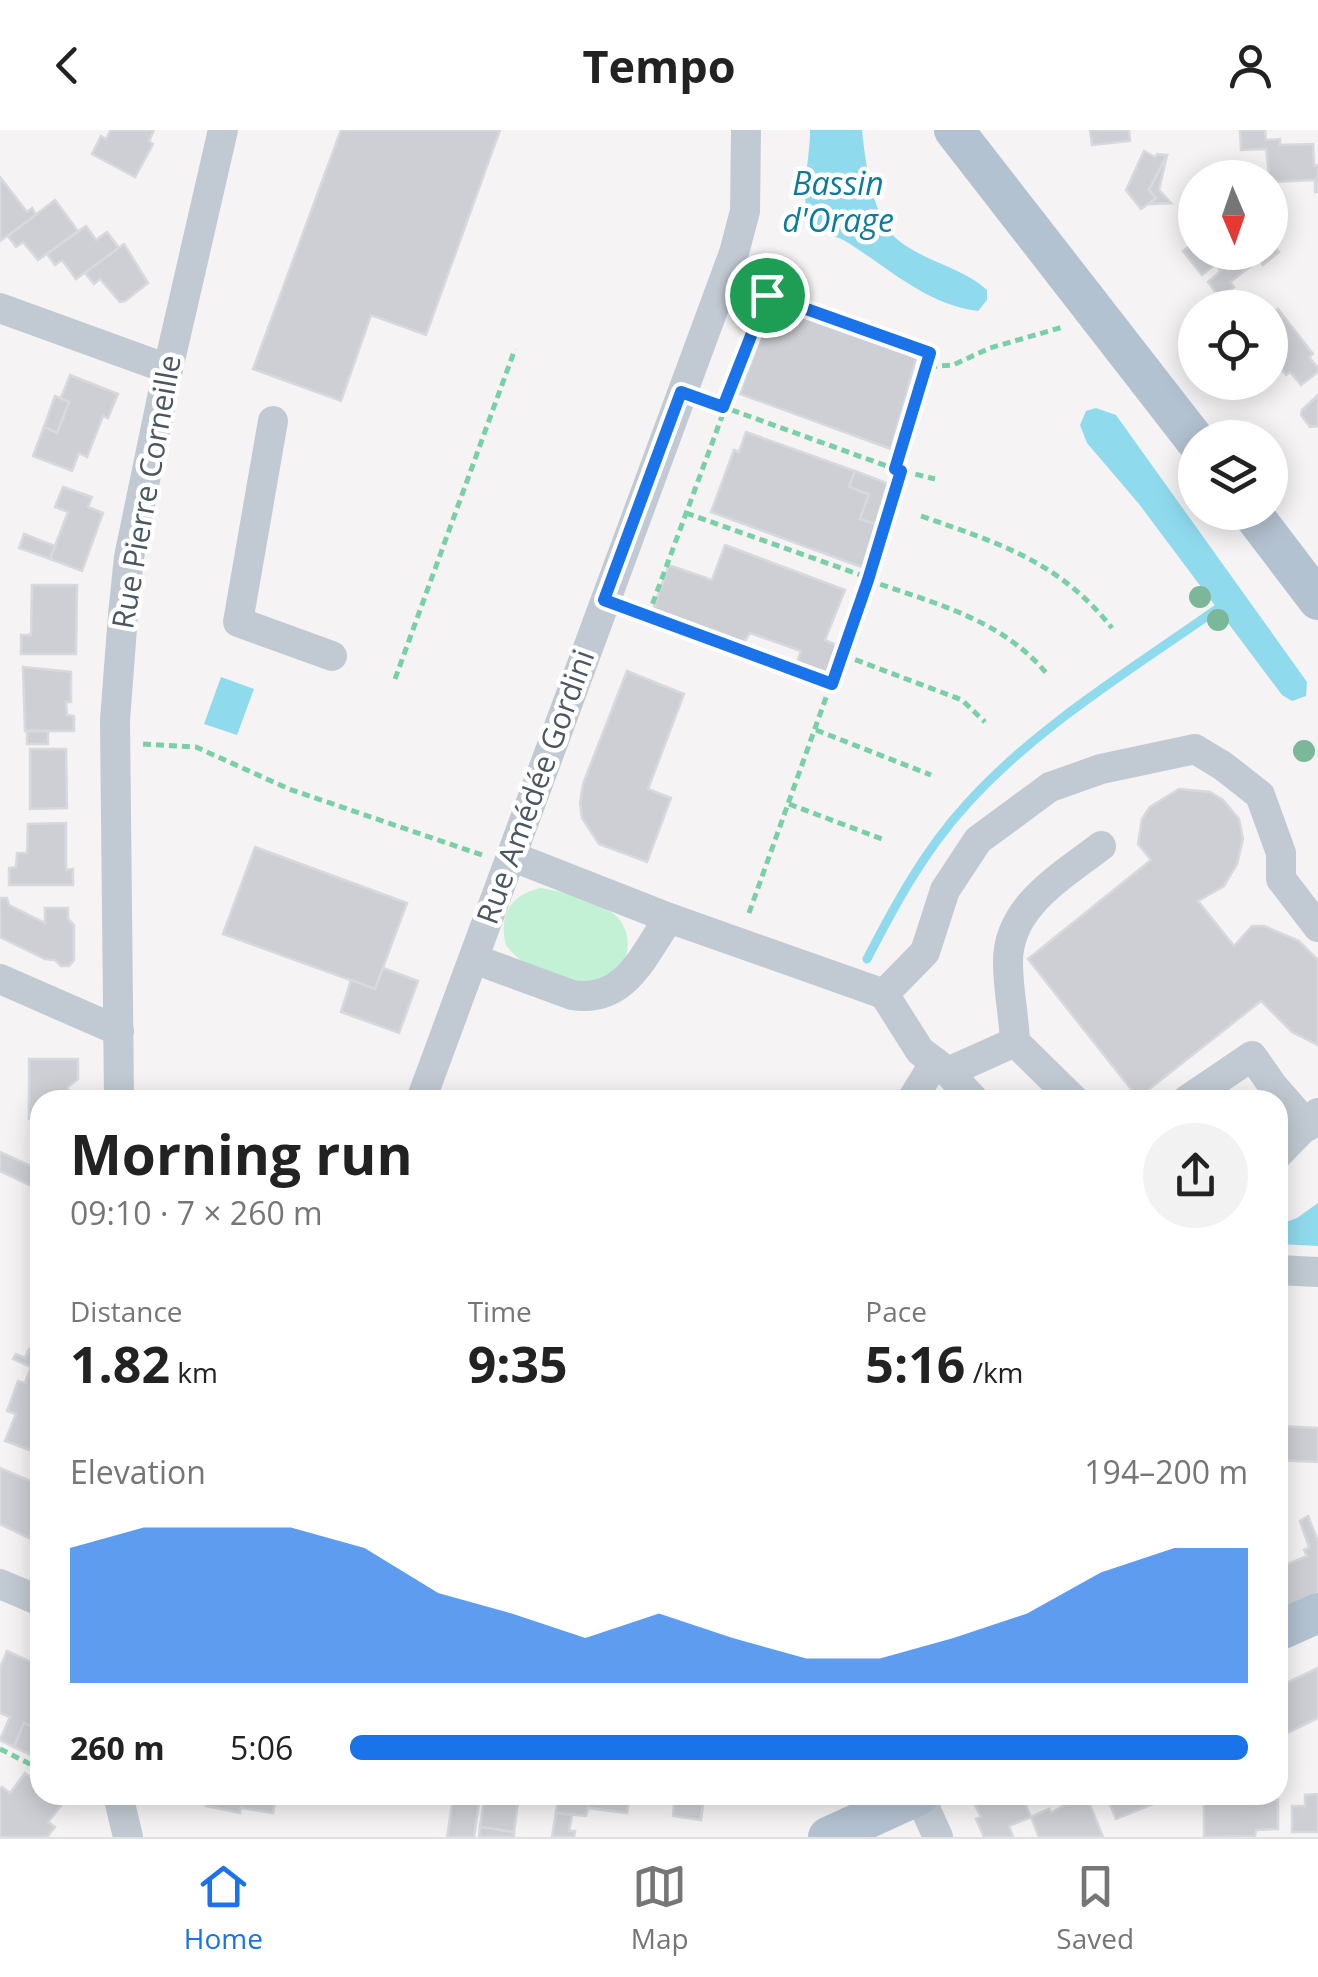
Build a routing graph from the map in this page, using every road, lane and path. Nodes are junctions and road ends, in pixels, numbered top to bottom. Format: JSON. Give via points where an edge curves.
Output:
{"nodes":[{"id":1,"x":223,"y":130,"type":"edge"},
{"id":2,"x":746,"y":130,"type":"edge"},
{"id":3,"x":954,"y":130,"type":"edge"},
{"id":4,"x":0,"y":308,"type":"edge"},
{"id":5,"x":1074,"y":323,"type":"dead end"},
{"id":6,"x":514,"y":349,"type":"dead end"},
{"id":7,"x":926,"y":366,"type":"junction"},
{"id":8,"x":168,"y":368,"type":"junction"},
{"id":9,"x":681,"y":392,"type":"junction"},
{"id":10,"x":723,"y":407,"type":"junction"},
{"id":11,"x":1179,"y":420,"type":"edge"},
{"id":12,"x":273,"y":421,"type":"dead end"},
{"id":13,"x":898,"y":470,"type":"junction"},
{"id":14,"x":934,"y":479,"type":"dead end"},
{"id":15,"x":686,"y":512,"type":"junction"},
{"id":16,"x":921,"y":516,"type":"dead end"},
{"id":17,"x":1265,"y":530,"type":"edge"},
{"id":18,"x":869,"y":579,"type":"junction"},
{"id":19,"x":604,"y":600,"type":"junction"},
{"id":20,"x":1318,"y":600,"type":"edge"},
{"id":21,"x":648,"y":616,"type":"junction"},
{"id":22,"x":1112,"y":628,"type":"dead end"},
{"id":23,"x":843,"y":655,"type":"junction"},
{"id":24,"x":332,"y":656,"type":"dead end"},
{"id":25,"x":1047,"y":674,"type":"dead end"},
{"id":26,"x":395,"y":679,"type":"dead end"},
{"id":27,"x":832,"y":684,"type":"junction"},
{"id":28,"x":985,"y":722,"type":"dead end"},
{"id":29,"x":816,"y":730,"type":"junction"},
{"id":30,"x":115,"y":744,"type":"junction"},
{"id":31,"x":931,"y":775,"type":"dead end"},
{"id":32,"x":789,"y":804,"type":"junction"},
{"id":33,"x":882,"y":838,"type":"dead end"},
{"id":34,"x":776,"y":840,"type":"junction"},
{"id":35,"x":784,"y":843,"type":"dead end"},
{"id":36,"x":1101,"y":846,"type":"dead end"},
{"id":37,"x":510,"y":860,"type":"junction"},
{"id":38,"x":749,"y":913,"type":"dead end"},
{"id":39,"x":669,"y":918,"type":"junction"},
{"id":40,"x":1318,"y":928,"type":"edge"},
{"id":41,"x":474,"y":958,"type":"junction"},
{"id":42,"x":0,"y":979,"type":"edge"},
{"id":43,"x":872,"y":990,"type":"junction"},
{"id":44,"x":118,"y":1031,"type":"junction"},
{"id":45,"x":1015,"y":1042,"type":"junction"},
{"id":46,"x":942,"y":1067,"type":"junction"},
{"id":47,"x":120,"y":1090,"type":"edge"},
{"id":48,"x":426,"y":1090,"type":"edge"},
{"id":49,"x":920,"y":1090,"type":"edge"},
{"id":50,"x":964,"y":1090,"type":"edge"},
{"id":51,"x":1064,"y":1090,"type":"edge"},
{"id":52,"x":1202,"y":1090,"type":"edge"},
{"id":53,"x":1277,"y":1090,"type":"edge"},
{"id":54,"x":1288,"y":1099,"type":"edge"},
{"id":55,"x":1313,"y":1119,"type":"edge"},
{"id":56,"x":1288,"y":1144,"type":"edge"},
{"id":57,"x":1288,"y":1270,"type":"edge"},
{"id":58,"x":1318,"y":1272,"type":"edge"},
{"id":59,"x":0,"y":1584,"type":"edge"},
{"id":60,"x":30,"y":1597,"type":"edge"},
{"id":61,"x":1318,"y":1613,"type":"edge"},
{"id":62,"x":1288,"y":1627,"type":"edge"},
{"id":63,"x":0,"y":1750,"type":"edge"},
{"id":64,"x":30,"y":1764,"type":"edge"},
{"id":65,"x":120,"y":1805,"type":"edge"},
{"id":66,"x":897,"y":1805,"type":"edge"},
{"id":67,"x":924,"y":1805,"type":"edge"},
{"id":68,"x":128,"y":1837,"type":"edge"},
{"id":69,"x":828,"y":1837,"type":"edge"},
{"id":70,"x":938,"y":1837,"type":"edge"}],
"edges":[{"from":1,"to":8,"type":"street","name":"Rue Pierre Corneille"},
{"from":2,"to":9,"type":"street","name":"Rue Amédée Gordini","via":[[745,211]]},
{"from":3,"to":11,"type":"main road"},
{"from":4,"to":8,"type":"street"},
{"from":5,"to":7,"type":"path","via":[[953,365]]},
{"from":6,"to":26,"type":"path"},
{"from":7,"to":10,"type":"path","via":[[930,353],[767,295]]},
{"from":7,"to":13,"type":"path"},
{"from":8,"to":30,"type":"street","name":"Rue Pierre Corneille","via":[[129,557]]},
{"from":9,"to":10,"type":"path"},
{"from":9,"to":19,"type":"street","name":"Rue Amédée Gordini"},
{"from":10,"to":13,"type":"path"},
{"from":10,"to":15,"type":"path"},
{"from":12,"to":24,"type":"street","via":[[238,622]]},
{"from":13,"to":14,"type":"path"},
{"from":13,"to":18,"type":"path"},
{"from":15,"to":18,"type":"path"},
{"from":15,"to":21,"type":"path"},
{"from":16,"to":22,"type":"path","via":[[1042,563]]},
{"from":17,"to":20,"type":"main road"},
{"from":18,"to":23,"type":"path"},
{"from":18,"to":25,"type":"path","via":[[990,625],[1025,648]]},
{"from":19,"to":21,"type":"path"},
{"from":19,"to":37,"type":"street","name":"Rue Amédée Gordini"},
{"from":21,"to":27,"type":"path"},
{"from":23,"to":27,"type":"path"},
{"from":23,"to":28,"type":"path","via":[[962,700]]},
{"from":27,"to":29,"type":"path"},
{"from":29,"to":31,"type":"path"},
{"from":29,"to":32,"type":"path"},
{"from":30,"to":37,"type":"path","via":[[196,748],[289,789]]},
{"from":30,"to":44,"type":"street","name":"Rue Pierre Corneille"},
{"from":32,"to":33,"type":"path"},
{"from":32,"to":34,"type":"path"},
{"from":34,"to":35,"type":"path"},
{"from":34,"to":38,"type":"path"},
{"from":36,"to":45,"type":"street","via":[[1042,892],[1012,928]]},
{"from":37,"to":39,"type":"street"},
{"from":37,"to":41,"type":"street","name":"Rue Amédée Gordini"},
{"from":39,"to":41,"type":"street","via":[[623,984],[607,994],[572,995]]},
{"from":39,"to":43,"type":"street"},
{"from":40,"to":43,"type":"street","via":[[1280,879],[1281,853],[1260,795],[1195,749],[1050,787],[978,840],[945,890],[925,952]]},
{"from":41,"to":48,"type":"street","name":"Rue Amédée Gordini"},
{"from":42,"to":44,"type":"street"},
{"from":43,"to":46,"type":"street","via":[[920,1051]]},
{"from":44,"to":47,"type":"street","name":"Rue Pierre Corneille"},
{"from":45,"to":46,"type":"street"},
{"from":45,"to":51,"type":"street"},
{"from":46,"to":49,"type":"street"},
{"from":46,"to":50,"type":"street"},
{"from":52,"to":53,"type":"street","via":[[1252,1056]]},
{"from":54,"to":55,"type":"street"},
{"from":55,"to":56,"type":"street"},
{"from":57,"to":58,"type":"street"},
{"from":59,"to":60,"type":"street"},
{"from":61,"to":62,"type":"main road"},
{"from":63,"to":64,"type":"path"},
{"from":65,"to":68,"type":"street"},
{"from":66,"to":69,"type":"main road"},
{"from":67,"to":70,"type":"street"}]}
